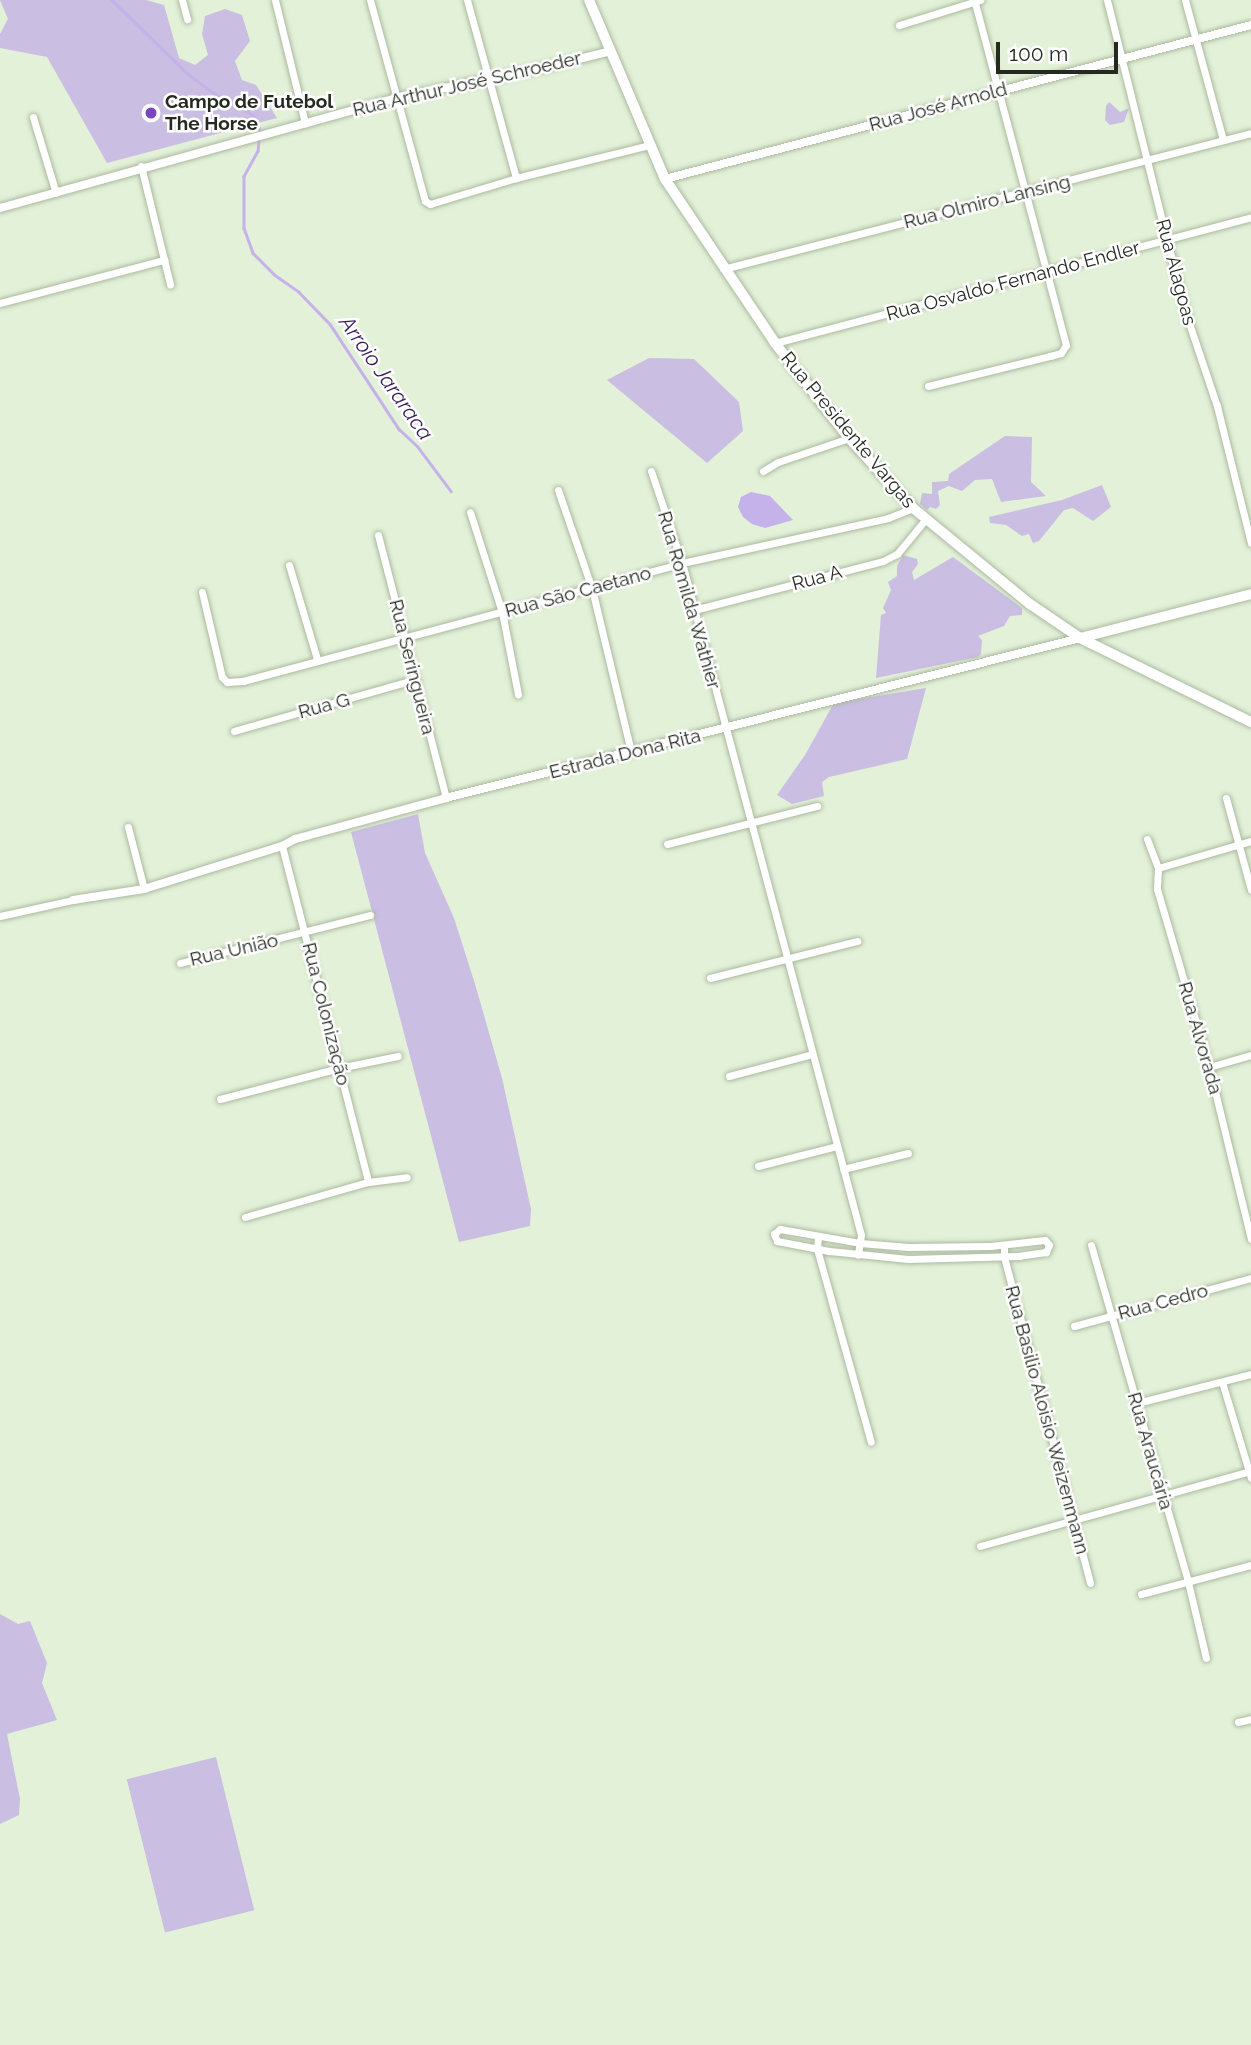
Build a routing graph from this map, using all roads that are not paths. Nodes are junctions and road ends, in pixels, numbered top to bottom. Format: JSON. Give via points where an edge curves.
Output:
{"nodes":[{"id":1,"x":182,"y":0,"type":"edge"},
{"id":2,"x":275,"y":0,"type":"edge"},
{"id":3,"x":370,"y":0,"type":"edge"},
{"id":4,"x":467,"y":0,"type":"edge"},
{"id":5,"x":589,"y":0,"type":"edge"},
{"id":6,"x":1107,"y":0,"type":"edge"},
{"id":7,"x":1185,"y":0,"type":"edge"},
{"id":8,"x":976,"y":1,"type":"edge"},
{"id":9,"x":187,"y":19,"type":"dead end"},
{"id":10,"x":899,"y":25,"type":"dead end"},
{"id":11,"x":1251,"y":25,"type":"edge"},
{"id":12,"x":1196,"y":39,"type":"junction"},
{"id":13,"x":611,"y":51,"type":"junction"},
{"id":14,"x":1122,"y":58,"type":"junction"},
{"id":15,"x":490,"y":80,"type":"junction"},
{"id":16,"x":999,"y":91,"type":"junction"},
{"id":17,"x":396,"y":98,"type":"junction"},
{"id":18,"x":33,"y":117,"type":"dead end"},
{"id":19,"x":305,"y":123,"type":"junction"},
{"id":20,"x":1251,"y":133,"type":"edge"},
{"id":21,"x":1223,"y":140,"type":"junction"},
{"id":22,"x":649,"y":145,"type":"junction"},
{"id":23,"x":1148,"y":161,"type":"junction"},
{"id":24,"x":141,"y":166,"type":"junction"},
{"id":25,"x":516,"y":178,"type":"junction"},
{"id":26,"x":665,"y":179,"type":"junction"},
{"id":27,"x":1027,"y":192,"type":"junction"},
{"id":28,"x":57,"y":193,"type":"junction"},
{"id":29,"x":0,"y":208,"type":"edge"},
{"id":30,"x":1251,"y":217,"type":"edge"},
{"id":31,"x":1167,"y":241,"type":"junction"},
{"id":32,"x":164,"y":260,"type":"junction"},
{"id":33,"x":723,"y":269,"type":"junction"},
{"id":34,"x":1046,"y":270,"type":"junction"},
{"id":35,"x":170,"y":284,"type":"dead end"},
{"id":36,"x":0,"y":303,"type":"edge"},
{"id":37,"x":775,"y":343,"type":"junction"},
{"id":38,"x":928,"y":386,"type":"dead end"},
{"id":39,"x":849,"y":438,"type":"junction"},
{"id":40,"x":651,"y":471,"type":"dead end"},
{"id":41,"x":762,"y":471,"type":"dead end"},
{"id":42,"x":558,"y":490,"type":"dead end"},
{"id":43,"x":913,"y":508,"type":"junction"},
{"id":44,"x":470,"y":512,"type":"dead end"},
{"id":45,"x":925,"y":520,"type":"junction"},
{"id":46,"x":378,"y":535,"type":"dead end"},
{"id":47,"x":1251,"y":542,"type":"edge"},
{"id":48,"x":682,"y":563,"type":"junction"},
{"id":49,"x":289,"y":565,"type":"dead end"},
{"id":50,"x":592,"y":589,"type":"junction"},
{"id":51,"x":202,"y":592,"type":"dead end"},
{"id":52,"x":1251,"y":594,"type":"edge"},
{"id":53,"x":694,"y":610,"type":"junction"},
{"id":54,"x":502,"y":612,"type":"junction"},
{"id":55,"x":405,"y":638,"type":"junction"},
{"id":56,"x":1080,"y":638,"type":"junction"},
{"id":57,"x":317,"y":659,"type":"junction"},
{"id":58,"x":413,"y":680,"type":"junction"},
{"id":59,"x":517,"y":694,"type":"dead end"},
{"id":60,"x":1251,"y":722,"type":"edge"},
{"id":61,"x":724,"y":729,"type":"junction"},
{"id":62,"x":234,"y":732,"type":"dead end"},
{"id":63,"x":631,"y":752,"type":"junction"},
{"id":64,"x":1226,"y":797,"type":"dead end"},
{"id":65,"x":446,"y":798,"type":"junction"},
{"id":66,"x":817,"y":806,"type":"dead end"},
{"id":67,"x":750,"y":823,"type":"junction"},
{"id":68,"x":128,"y":827,"type":"dead end"},
{"id":69,"x":1147,"y":839,"type":"dead end"},
{"id":70,"x":1251,"y":841,"type":"edge"},
{"id":71,"x":667,"y":844,"type":"dead end"},
{"id":72,"x":1238,"y":844,"type":"junction"},
{"id":73,"x":282,"y":846,"type":"junction"},
{"id":74,"x":1158,"y":868,"type":"junction"},
{"id":75,"x":145,"y":889,"type":"junction"},
{"id":76,"x":1251,"y":890,"type":"edge"},
{"id":77,"x":73,"y":901,"type":"joint"},
{"id":78,"x":370,"y":915,"type":"dead end"},
{"id":79,"x":0,"y":916,"type":"edge"},
{"id":80,"x":305,"y":933,"type":"junction"},
{"id":81,"x":858,"y":941,"type":"dead end"},
{"id":82,"x":786,"y":959,"type":"junction"},
{"id":83,"x":180,"y":963,"type":"dead end"},
{"id":84,"x":710,"y":978,"type":"dead end"},
{"id":85,"x":812,"y":1054,"type":"junction"},
{"id":86,"x":1251,"y":1055,"type":"edge"},
{"id":87,"x":398,"y":1056,"type":"dead end"},
{"id":88,"x":1209,"y":1067,"type":"junction"},
{"id":89,"x":339,"y":1068,"type":"junction"},
{"id":90,"x":729,"y":1076,"type":"dead end"},
{"id":91,"x":220,"y":1099,"type":"dead end"},
{"id":92,"x":836,"y":1146,"type":"junction"},
{"id":93,"x":908,"y":1153,"type":"dead end"},
{"id":94,"x":758,"y":1166,"type":"dead end"},
{"id":95,"x":843,"y":1169,"type":"junction"},
{"id":96,"x":407,"y":1177,"type":"dead end"},
{"id":97,"x":368,"y":1182,"type":"junction"},
{"id":98,"x":245,"y":1216,"type":"dead end"},
{"id":99,"x":1250,"y":1228,"type":"edge"},
{"id":100,"x":818,"y":1237,"type":"junction"},
{"id":101,"x":1251,"y":1240,"type":"edge"},
{"id":102,"x":860,"y":1243,"type":"junction"},
{"id":103,"x":1004,"y":1245,"type":"junction"},
{"id":104,"x":1091,"y":1245,"type":"dead end"},
{"id":105,"x":817,"y":1249,"type":"junction"},
{"id":106,"x":858,"y":1255,"type":"junction"},
{"id":107,"x":1004,"y":1257,"type":"junction"},
{"id":108,"x":1251,"y":1278,"type":"edge"},
{"id":109,"x":1111,"y":1317,"type":"junction"},
{"id":110,"x":1074,"y":1326,"type":"dead end"},
{"id":111,"x":1251,"y":1374,"type":"edge"},
{"id":112,"x":1223,"y":1382,"type":"junction"},
{"id":113,"x":1137,"y":1403,"type":"junction"},
{"id":114,"x":871,"y":1442,"type":"dead end"},
{"id":115,"x":1250,"y":1473,"type":"edge"},
{"id":116,"x":1163,"y":1496,"type":"junction"},
{"id":117,"x":1075,"y":1520,"type":"junction"},
{"id":118,"x":981,"y":1546,"type":"dead end"},
{"id":119,"x":1251,"y":1565,"type":"edge"},
{"id":120,"x":1188,"y":1582,"type":"junction"},
{"id":121,"x":1090,"y":1583,"type":"dead end"},
{"id":122,"x":1141,"y":1594,"type":"dead end"},
{"id":123,"x":1206,"y":1658,"type":"dead end"},
{"id":124,"x":1251,"y":1719,"type":"edge"},
{"id":125,"x":1238,"y":1722,"type":"dead end"}],
"edges":[{"from":1,"to":9,"type":"street"},
{"from":2,"to":19,"type":"street"},
{"from":3,"to":17,"type":"street"},
{"from":4,"to":15,"type":"street"},
{"from":5,"to":13,"type":"main road","name":"Rua Presidente Vargas"},
{"from":6,"to":14,"type":"street","name":"Rua Alagoas"},
{"from":7,"to":12,"type":"street"},
{"from":8,"to":10,"type":"street"},
{"from":8,"to":16,"type":"street"},
{"from":11,"to":12,"type":"street","name":"Rua José Arnold"},
{"from":12,"to":14,"type":"street","name":"Rua José Arnold"},
{"from":12,"to":21,"type":"street"},
{"from":13,"to":15,"type":"street","name":"Rua Arthur José Schroeder"},
{"from":13,"to":22,"type":"main road","name":"Rua Presidente Vargas"},
{"from":14,"to":16,"type":"street","name":"Rua José Arnold"},
{"from":14,"to":23,"type":"street","name":"Rua Alagoas"},
{"from":15,"to":17,"type":"street","name":"Rua Arthur José Schroeder"},
{"from":15,"to":25,"type":"street"},
{"from":16,"to":26,"type":"street","name":"Rua José Arnold"},
{"from":16,"to":27,"type":"street"},
{"from":17,"to":19,"type":"street","name":"Rua Arthur José Schroeder"},
{"from":17,"to":25,"type":"street","via":[[425,201],[439,202]]},
{"from":18,"to":28,"type":"street"},
{"from":19,"to":24,"type":"street","name":"Rua Arthur José Schroeder"},
{"from":20,"to":21,"type":"street","name":"Rua Olmiro Lansing"},
{"from":21,"to":23,"type":"street","name":"Rua Olmiro Lansing"},
{"from":22,"to":25,"type":"street"},
{"from":22,"to":26,"type":"main road","name":"Rua Presidente Vargas"},
{"from":23,"to":27,"type":"street","name":"Rua Olmiro Lansing"},
{"from":23,"to":31,"type":"street","name":"Rua Alagoas"},
{"from":24,"to":28,"type":"street","name":"Rua Arthur José Schroeder"},
{"from":24,"to":32,"type":"street"},
{"from":26,"to":33,"type":"main road","name":"Rua Presidente Vargas"},
{"from":27,"to":33,"type":"street","name":"Rua Olmiro Lansing"},
{"from":27,"to":34,"type":"street"},
{"from":28,"to":29,"type":"street","name":"Rua Arthur José Schroeder"},
{"from":30,"to":31,"type":"street","name":"Rua Osvaldo Fernando Endler"},
{"from":31,"to":34,"type":"street","name":"Rua Osvaldo Fernando Endler"},
{"from":31,"to":47,"type":"street","name":"Rua Alagoas","via":[[1217,406]]},
{"from":32,"to":35,"type":"street"},
{"from":32,"to":36,"type":"street"},
{"from":33,"to":37,"type":"main road","name":"Rua Presidente Vargas"},
{"from":34,"to":37,"type":"street","name":"Rua Osvaldo Fernando Endler"},
{"from":34,"to":38,"type":"street","via":[[1066,345],[1061,353]]},
{"from":37,"to":39,"type":"main road","name":"Rua Presidente Vargas"},
{"from":39,"to":41,"type":"street"},
{"from":39,"to":43,"type":"main road","name":"Rua Presidente Vargas"},
{"from":40,"to":48,"type":"street","name":"Rua Romilda Wathier"},
{"from":42,"to":50,"type":"street"},
{"from":43,"to":45,"type":"main road","name":"Rua Presidente Vargas"},
{"from":43,"to":48,"type":"street","name":"Rua São Caetano","via":[[888,518]]},
{"from":44,"to":54,"type":"street"},
{"from":45,"to":53,"type":"street","name":"Rua A","via":[[897,554],[883,561]]},
{"from":45,"to":56,"type":"main road","name":"Rua Presidente Vargas"},
{"from":46,"to":55,"type":"street","name":"Rua Seringueira"},
{"from":48,"to":50,"type":"street","name":"Rua São Caetano"},
{"from":48,"to":53,"type":"street","name":"Rua Romilda Wathier"},
{"from":49,"to":57,"type":"street"},
{"from":50,"to":54,"type":"street","name":"Rua São Caetano"},
{"from":50,"to":63,"type":"street"},
{"from":51,"to":57,"type":"street","name":"Rua São Caetano","via":[[227,682]]},
{"from":52,"to":56,"type":"main road","name":"Estrada Dona Rita"},
{"from":53,"to":61,"type":"street","name":"Rua Romilda Wathier"},
{"from":54,"to":55,"type":"street","name":"Rua São Caetano"},
{"from":54,"to":59,"type":"street"},
{"from":55,"to":57,"type":"street","name":"Rua São Caetano"},
{"from":55,"to":58,"type":"street","name":"Rua Seringueira"},
{"from":56,"to":60,"type":"main road","name":"Rua Presidente Vargas"},
{"from":56,"to":61,"type":"street","name":"Estrada Dona Rita"},
{"from":58,"to":62,"type":"street","name":"Rua G"},
{"from":58,"to":65,"type":"street","name":"Rua Seringueira"},
{"from":61,"to":63,"type":"street","name":"Estrada Dona Rita"},
{"from":61,"to":67,"type":"street","name":"Rua Romilda Wathier"},
{"from":63,"to":65,"type":"street","name":"Estrada Dona Rita"},
{"from":64,"to":72,"type":"street"},
{"from":65,"to":73,"type":"street","name":"Estrada Dona Rita"},
{"from":66,"to":67,"type":"street"},
{"from":67,"to":71,"type":"street"},
{"from":67,"to":82,"type":"street","name":"Rua Romilda Wathier"},
{"from":68,"to":75,"type":"street"},
{"from":69,"to":74,"type":"street","name":"Rua Alvorada"},
{"from":70,"to":72,"type":"street"},
{"from":72,"to":74,"type":"street"},
{"from":72,"to":76,"type":"street"},
{"from":73,"to":75,"type":"street","name":"Estrada Dona Rita"},
{"from":73,"to":80,"type":"street","name":"Rua Colonização"},
{"from":74,"to":88,"type":"street","name":"Rua Alvorada","via":[[1157,889]]},
{"from":75,"to":77,"type":"street","name":"Estrada Dona Rita"},
{"from":77,"to":79,"type":"street","name":"Estrada Dona Rita"},
{"from":78,"to":80,"type":"street","name":"Rua União"},
{"from":80,"to":83,"type":"street","name":"Rua União"},
{"from":80,"to":89,"type":"street","name":"Rua Colonização"},
{"from":81,"to":82,"type":"street"},
{"from":82,"to":84,"type":"street"},
{"from":82,"to":85,"type":"street","name":"Rua Romilda Wathier"},
{"from":85,"to":90,"type":"street"},
{"from":85,"to":92,"type":"street","name":"Rua Romilda Wathier"},
{"from":86,"to":88,"type":"street"},
{"from":87,"to":89,"type":"street"},
{"from":88,"to":99,"type":"street","name":"Rua Alvorada"},
{"from":89,"to":91,"type":"street"},
{"from":89,"to":97,"type":"street","name":"Rua Colonização"},
{"from":92,"to":94,"type":"street"},
{"from":92,"to":95,"type":"street","name":"Rua Romilda Wathier"},
{"from":93,"to":95,"type":"street"},
{"from":95,"to":102,"type":"street","name":"Rua Romilda Wathier"},
{"from":96,"to":97,"type":"street"},
{"from":97,"to":98,"type":"street"},
{"from":99,"to":101,"type":"street","name":"Rua Alvorada"},
{"from":100,"to":102,"type":"street"},
{"from":100,"to":105,"type":"street"},
{"from":100,"to":105,"type":"street","via":[[780,1229],[774,1234],[777,1241]]},
{"from":102,"to":103,"type":"street","via":[[934,1248]]},
{"from":102,"to":106,"type":"street"},
{"from":103,"to":107,"type":"street","name":"Rua Basilio Aloisio Weizenmann"},
{"from":103,"to":107,"type":"street","via":[[1045,1240],[1049,1245],[1046,1252]]},
{"from":104,"to":109,"type":"street","name":"Rua Araucária"},
{"from":105,"to":106,"type":"street"},
{"from":105,"to":114,"type":"street"},
{"from":106,"to":107,"type":"street","via":[[934,1260]]},
{"from":107,"to":117,"type":"street","name":"Rua Basilio Aloisio Weizenmann"},
{"from":108,"to":109,"type":"street","name":"Rua Cedro"},
{"from":109,"to":110,"type":"street","name":"Rua Cedro"},
{"from":109,"to":113,"type":"street","name":"Rua Araucária"},
{"from":111,"to":112,"type":"street"},
{"from":112,"to":113,"type":"street"},
{"from":112,"to":115,"type":"street"},
{"from":113,"to":116,"type":"street","name":"Rua Araucária"},
{"from":115,"to":116,"type":"street"},
{"from":116,"to":117,"type":"street"},
{"from":116,"to":120,"type":"street","name":"Rua Araucária"},
{"from":117,"to":118,"type":"street"},
{"from":117,"to":121,"type":"street","name":"Rua Basilio Aloisio Weizenmann"},
{"from":119,"to":120,"type":"street"},
{"from":120,"to":122,"type":"street"},
{"from":120,"to":123,"type":"street","name":"Rua Araucária"},
{"from":124,"to":125,"type":"street"}]}
